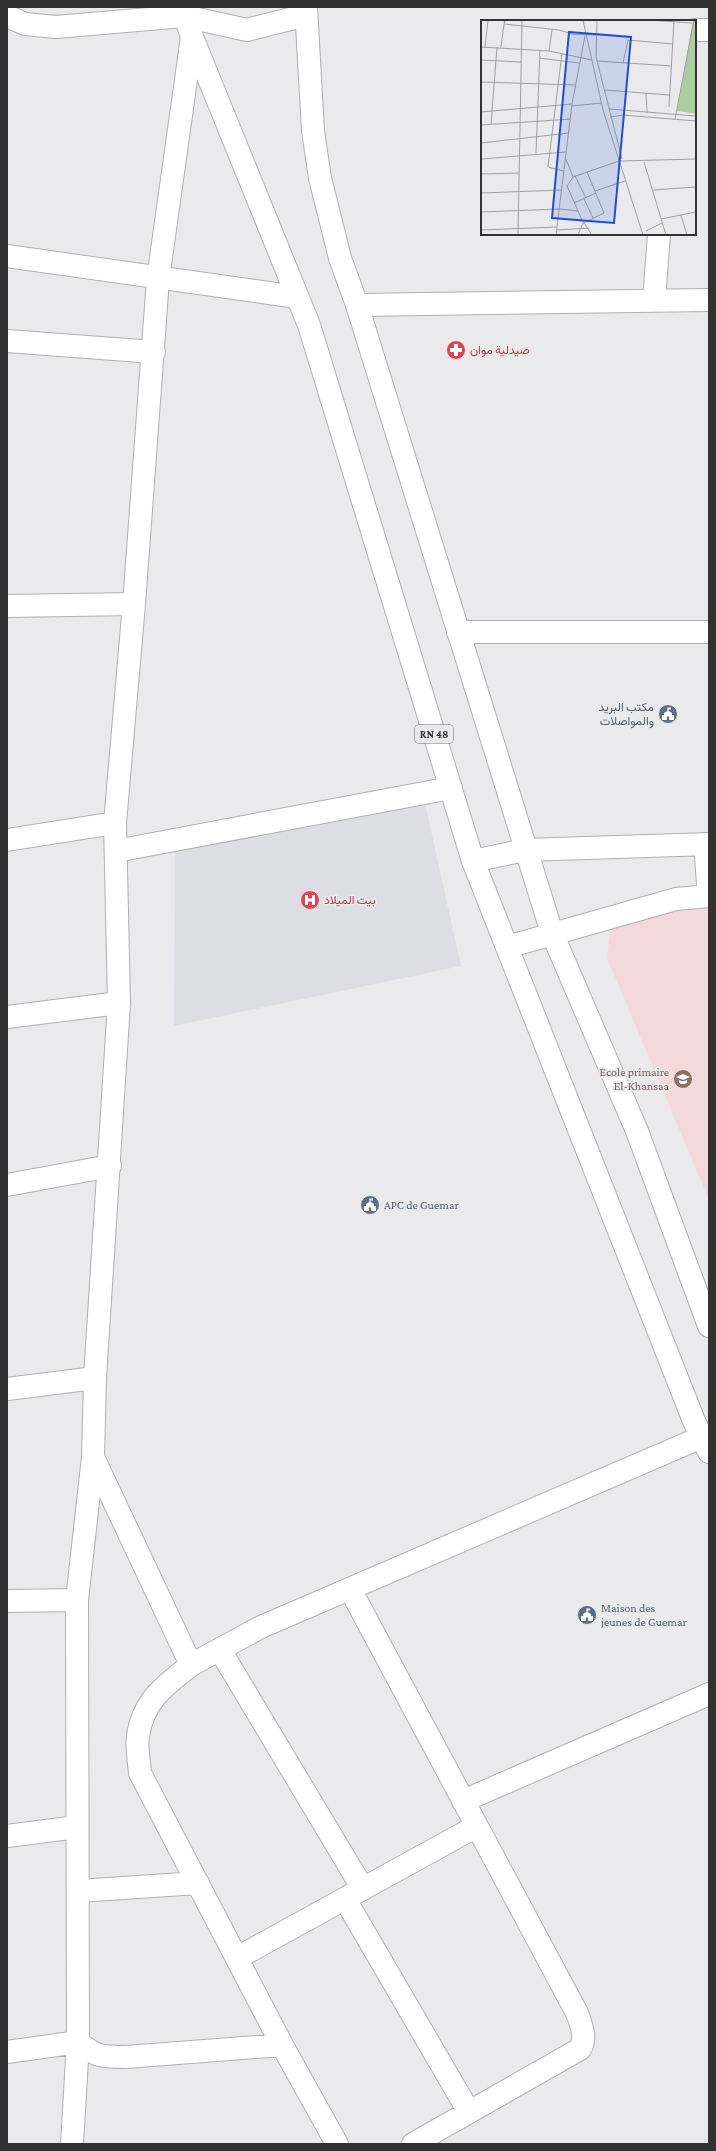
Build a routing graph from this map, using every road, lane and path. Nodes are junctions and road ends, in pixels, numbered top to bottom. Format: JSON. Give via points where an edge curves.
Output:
{"nodes":[{"id":1,"x":183,"y":11,"type":"edge"},
{"id":2,"x":306,"y":11,"type":"edge"},
{"id":3,"x":7,"y":16,"type":"edge"},
{"id":4,"x":696,"y":30,"type":"edge"},
{"id":5,"x":709,"y":30,"type":"edge"},
{"id":6,"x":192,"y":37,"type":"junction"},
{"id":7,"x":659,"y":235,"type":"edge"},
{"id":8,"x":7,"y":256,"type":"edge"},
{"id":9,"x":158,"y":279,"type":"junction"},
{"id":10,"x":297,"y":297,"type":"junction"},
{"id":11,"x":654,"y":300,"type":"junction"},
{"id":12,"x":709,"y":300,"type":"edge"},
{"id":13,"x":357,"y":305,"type":"junction"},
{"id":14,"x":7,"y":340,"type":"edge"},
{"id":15,"x":154,"y":352,"type":"junction"},
{"id":16,"x":134,"y":604,"type":"junction"},
{"id":17,"x":7,"y":606,"type":"edge"},
{"id":18,"x":458,"y":632,"type":"junction"},
{"id":19,"x":709,"y":632,"type":"edge"},
{"id":20,"x":450,"y":788,"type":"junction"},
{"id":21,"x":115,"y":823,"type":"junction"},
{"id":22,"x":7,"y":840,"type":"edge"},
{"id":23,"x":707,"y":844,"type":"edge"},
{"id":24,"x":525,"y":850,"type":"junction"},
{"id":25,"x":116,"y":851,"type":"junction"},
{"id":26,"x":473,"y":861,"type":"junction"},
{"id":27,"x":709,"y":896,"type":"edge"},
{"id":28,"x":552,"y":933,"type":"junction"},
{"id":29,"x":507,"y":946,"type":"junction"},
{"id":30,"x":119,"y":1002,"type":"junction"},
{"id":31,"x":7,"y":1017,"type":"edge"},
{"id":32,"x":110,"y":1166,"type":"junction"},
{"id":33,"x":7,"y":1185,"type":"edge"},
{"id":34,"x":709,"y":1326,"type":"edge"},
{"id":35,"x":95,"y":1378,"type":"junction"},
{"id":36,"x":7,"y":1389,"type":"edge"},
{"id":37,"x":707,"y":1442,"type":"edge"},
{"id":38,"x":93,"y":1457,"type":"junction"},
{"id":39,"x":350,"y":1589,"type":"junction"},
{"id":40,"x":77,"y":1600,"type":"junction"},
{"id":41,"x":7,"y":1601,"type":"edge"},
{"id":42,"x":220,"y":1650,"type":"junction"},
{"id":43,"x":191,"y":1665,"type":"junction"},
{"id":44,"x":709,"y":1694,"type":"edge"},
{"id":45,"x":463,"y":1801,"type":"junction"},
{"id":46,"x":477,"y":1826,"type":"junction"},
{"id":47,"x":77,"y":1827,"type":"junction"},
{"id":48,"x":7,"y":1836,"type":"edge"},
{"id":49,"x":198,"y":1882,"type":"junction"},
{"id":50,"x":78,"y":1891,"type":"junction"},
{"id":51,"x":354,"y":1894,"type":"junction"},
{"id":52,"x":237,"y":1958,"type":"junction"},
{"id":53,"x":78,"y":2042,"type":"junction"},
{"id":54,"x":282,"y":2045,"type":"junction"},
{"id":55,"x":7,"y":2052,"type":"edge"},
{"id":56,"x":469,"y":2112,"type":"junction"},
{"id":57,"x":72,"y":2144,"type":"edge"},
{"id":58,"x":337,"y":2144,"type":"edge"},
{"id":59,"x":413,"y":2144,"type":"edge"}],
"edges":[{"from":1,"to":2,"type":"main road","via":[[248,30]]},
{"from":1,"to":3,"type":"main road","via":[[56,27],[25,24]]},
{"from":1,"to":6,"type":"main road","number":"RN 48"},
{"from":2,"to":13,"type":"main road","via":[[313,131],[320,178],[340,258]]},
{"from":4,"to":5,"type":"main road"},
{"from":6,"to":9,"type":"main road"},
{"from":6,"to":10,"type":"main road","number":"RN 48"},
{"from":7,"to":11,"type":"main road"},
{"from":8,"to":9,"type":"main road"},
{"from":9,"to":10,"type":"main road"},
{"from":9,"to":15,"type":"main road"},
{"from":10,"to":20,"type":"main road","number":"RN 48","via":[[309,326]]},
{"from":11,"to":12,"type":"main road"},
{"from":11,"to":13,"type":"main road"},
{"from":13,"to":18,"type":"main road"},
{"from":14,"to":15,"type":"main road"},
{"from":15,"to":16,"type":"main road"},
{"from":16,"to":17,"type":"main road"},
{"from":16,"to":21,"type":"main road"},
{"from":18,"to":19,"type":"main road"},
{"from":18,"to":24,"type":"main road"},
{"from":20,"to":25,"type":"main road"},
{"from":20,"to":26,"type":"main road","number":"RN 48"},
{"from":21,"to":22,"type":"main road"},
{"from":21,"to":25,"type":"main road"},
{"from":23,"to":24,"type":"main road"},
{"from":23,"to":27,"type":"main road"},
{"from":24,"to":26,"type":"main road"},
{"from":24,"to":28,"type":"main road"},
{"from":25,"to":30,"type":"main road"},
{"from":26,"to":29,"type":"main road","number":"RN 48"},
{"from":27,"to":28,"type":"main road","via":[[676,899]]},
{"from":28,"to":29,"type":"main road"},
{"from":28,"to":34,"type":"main road","via":[[637,1131]]},
{"from":29,"to":37,"type":"main road","number":"RN 48"},
{"from":30,"to":31,"type":"main road"},
{"from":30,"to":32,"type":"main road"},
{"from":32,"to":33,"type":"main road"},
{"from":32,"to":35,"type":"main road"},
{"from":35,"to":36,"type":"main road"},
{"from":35,"to":38,"type":"main road"},
{"from":37,"to":39,"type":"main road"},
{"from":38,"to":40,"type":"main road"},
{"from":38,"to":43,"type":"main road"},
{"from":39,"to":42,"type":"main road","via":[[261,1627]]},
{"from":39,"to":45,"type":"main road"},
{"from":40,"to":41,"type":"main road"},
{"from":40,"to":47,"type":"main road"},
{"from":42,"to":43,"type":"main road"},
{"from":42,"to":51,"type":"main road"},
{"from":43,"to":49,"type":"main road","via":[[164,1685],[152,1700],[144,1715],[138,1736],[140,1773]]},
{"from":44,"to":45,"type":"main road"},
{"from":45,"to":46,"type":"main road"},
{"from":46,"to":51,"type":"main road"},
{"from":46,"to":56,"type":"main road","via":[[577,2013],[583,2044],[580,2049]]},
{"from":47,"to":48,"type":"main road"},
{"from":47,"to":50,"type":"main road"},
{"from":49,"to":50,"type":"main road"},
{"from":49,"to":52,"type":"main road"},
{"from":50,"to":53,"type":"main road"},
{"from":51,"to":52,"type":"main road"},
{"from":51,"to":56,"type":"main road"},
{"from":52,"to":54,"type":"main road"},
{"from":53,"to":54,"type":"main road","via":[[90,2053],[103,2057]]},
{"from":53,"to":55,"type":"main road"},
{"from":53,"to":57,"type":"main road"},
{"from":54,"to":58,"type":"main road"},
{"from":56,"to":59,"type":"main road"}]}
